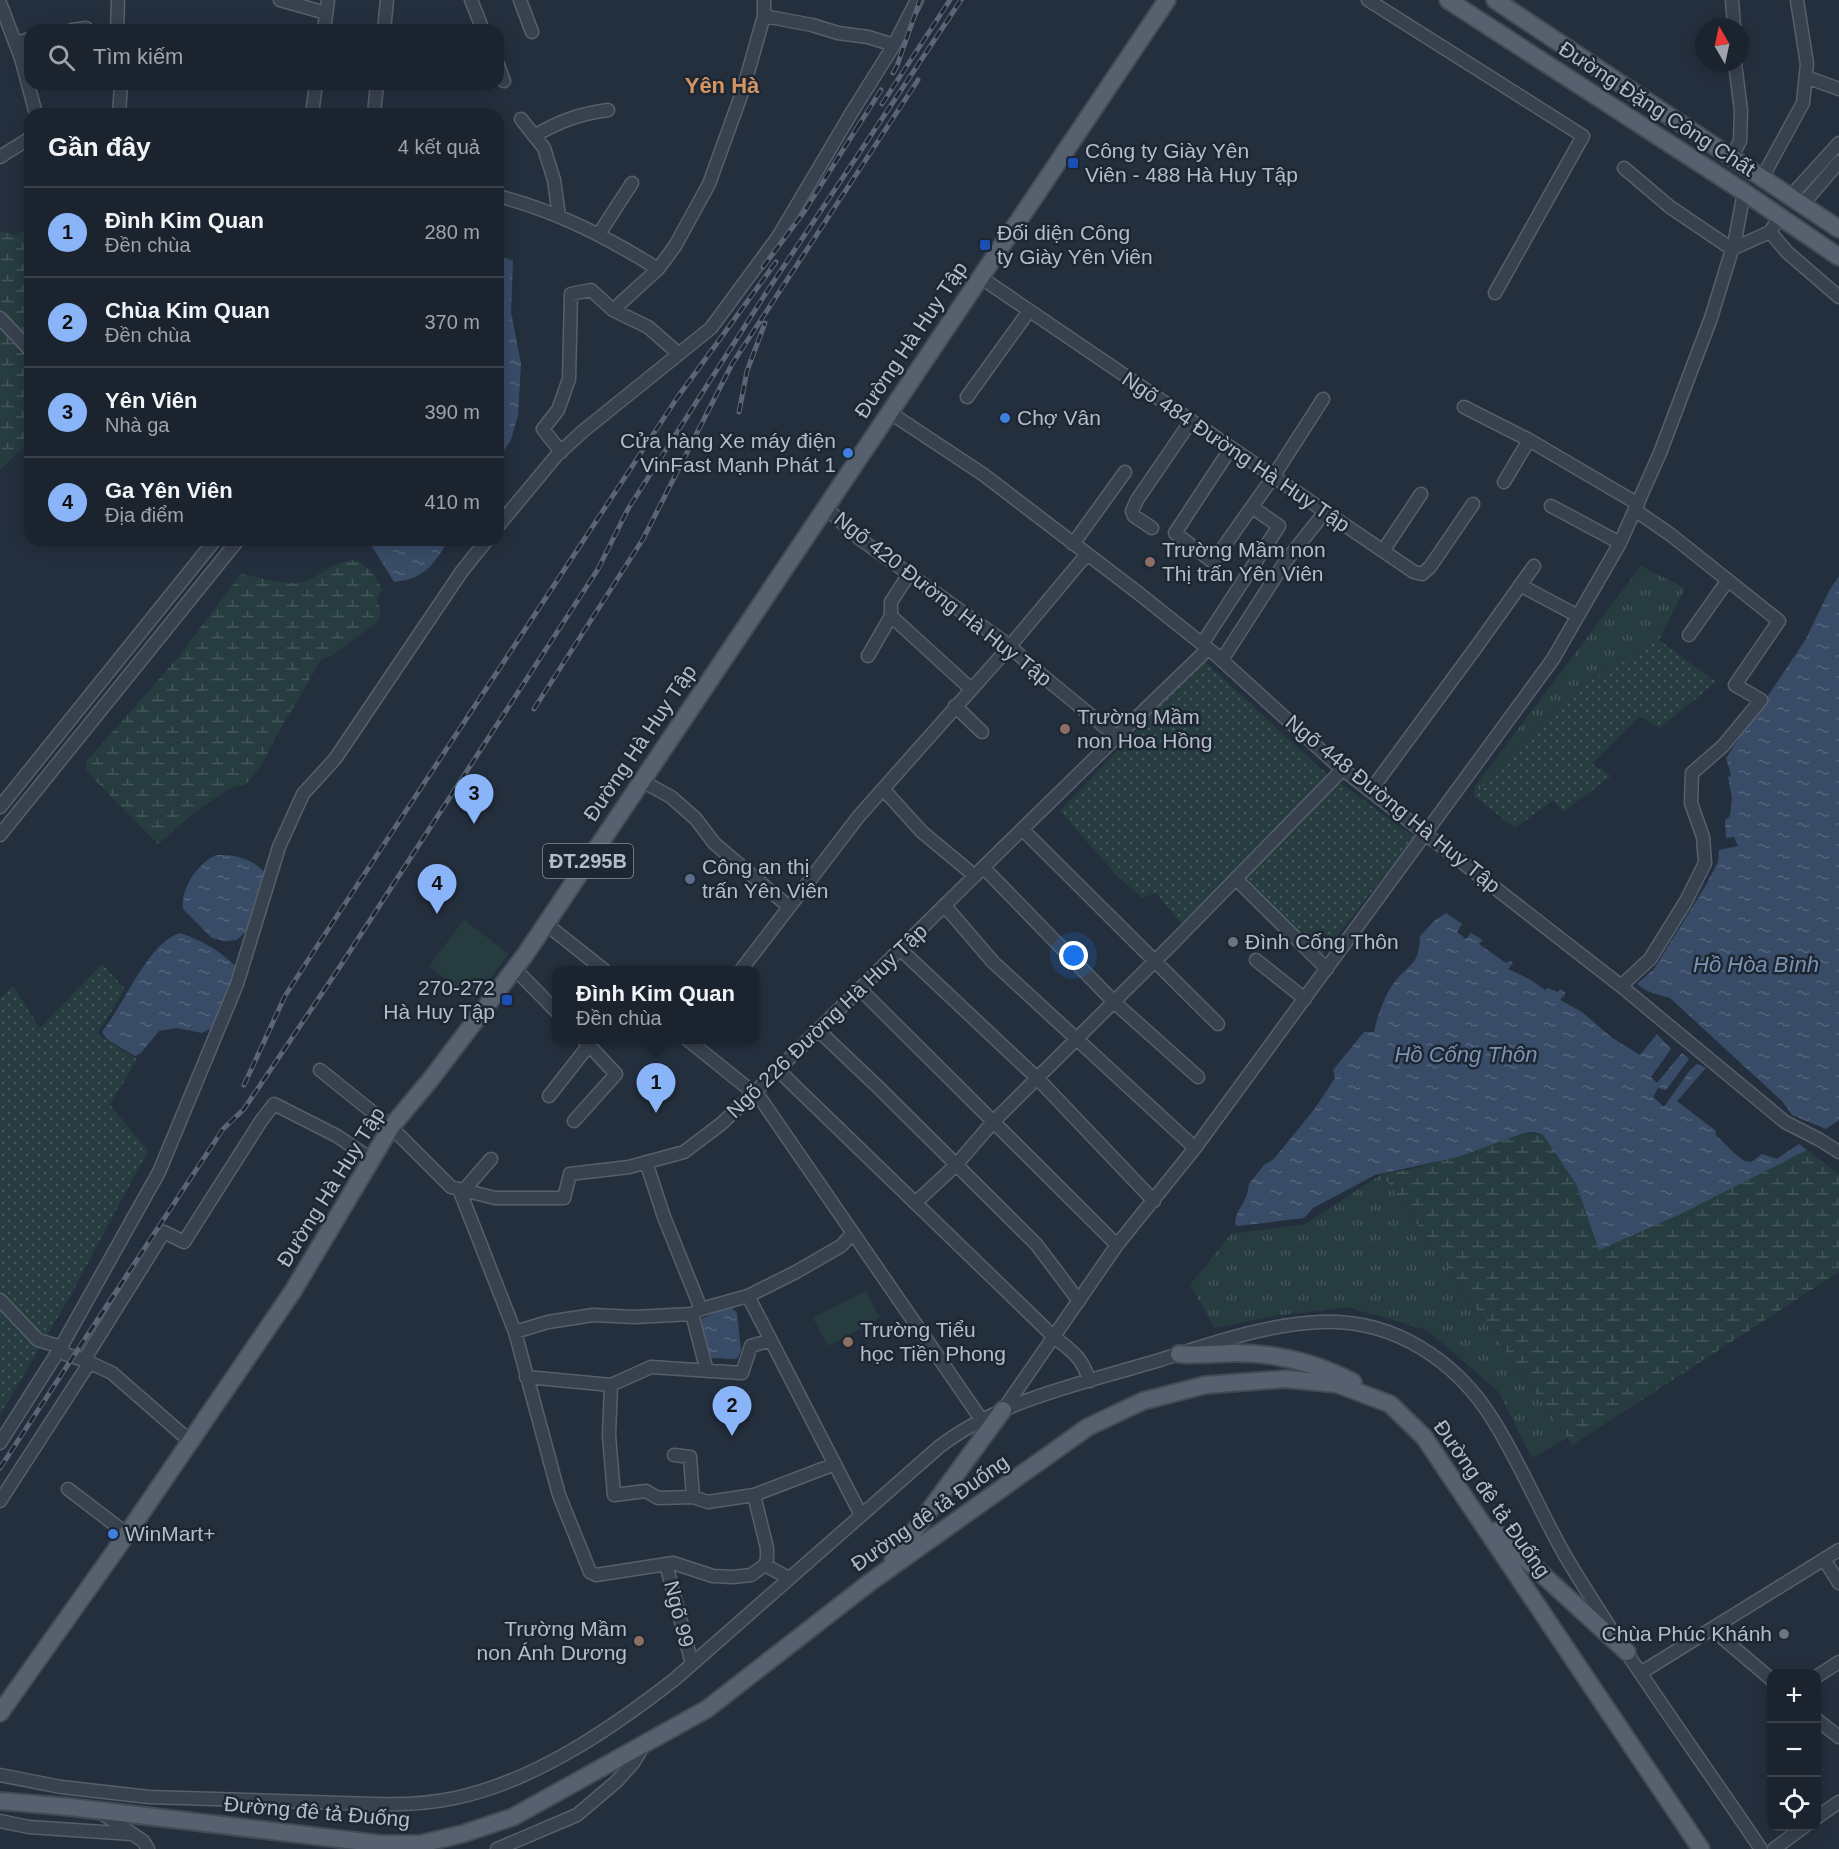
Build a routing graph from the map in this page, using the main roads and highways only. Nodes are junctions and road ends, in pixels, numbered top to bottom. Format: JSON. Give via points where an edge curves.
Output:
{"nodes":[{"id":1,"x":1167,"y":0,"type":"edge"},
{"id":2,"x":1448,"y":0,"type":"edge"},
{"id":3,"x":1495,"y":0,"type":"edge"},
{"id":4,"x":1725,"y":154,"type":"junction"},
{"id":5,"x":1708,"y":169,"type":"junction"},
{"id":6,"x":1839,"y":230,"type":"edge"},
{"id":7,"x":1839,"y":257,"type":"edge"},
{"id":8,"x":1179,"y":1354,"type":"road end"},
{"id":9,"x":1390,"y":1404,"type":"junction"},
{"id":10,"x":1003,"y":1410,"type":"road end"},
{"id":11,"x":1475,"y":1512,"type":"junction"},
{"id":12,"x":883,"y":1573,"type":"junction"},
{"id":13,"x":1627,"y":1652,"type":"road end"},
{"id":14,"x":0,"y":1713,"type":"edge"},
{"id":15,"x":0,"y":1801,"type":"edge"},
{"id":16,"x":412,"y":1847,"type":"edge"},
{"id":17,"x":1701,"y":1849,"type":"edge"}],
"edges":[{"from":1,"to":14,"type":"main road","name":"Đường Hà Huy Tập","number":"ĐT.295B","via":[[546,924],[391,1127],[293,1291]]},
{"from":2,"to":5,"type":"main road","name":"Đường Đặng Công Chất"},
{"from":3,"to":4,"type":"main road","name":"Đường Đặng Công Chất"},
{"from":4,"to":5,"type":"main road"},
{"from":4,"to":6,"type":"main road","name":"Đường Đặng Công Chất"},
{"from":5,"to":7,"type":"main road","name":"Đường Đặng Công Chất"},
{"from":8,"to":9,"type":"main road","via":[[1285,1357],[1332,1372]]},
{"from":9,"to":11,"type":"main road","name":"Đường đê tả Đuống","via":[[1424,1437]]},
{"from":9,"to":12,"type":"main road","name":"Đường đê tả Đuống","via":[[1337,1384],[1286,1379],[1205,1385],[1143,1401],[1088,1427]]},
{"from":10,"to":12,"type":"main road"},
{"from":11,"to":13,"type":"main road"},
{"from":11,"to":17,"type":"main road","name":"Đường đê tả Đuống"},
{"from":12,"to":16,"type":"main road","name":"Đường đê tả Đuống","via":[[707,1709],[513,1817]]},
{"from":15,"to":16,"type":"main road","name":"Đường đê tả Đuống"}]}
